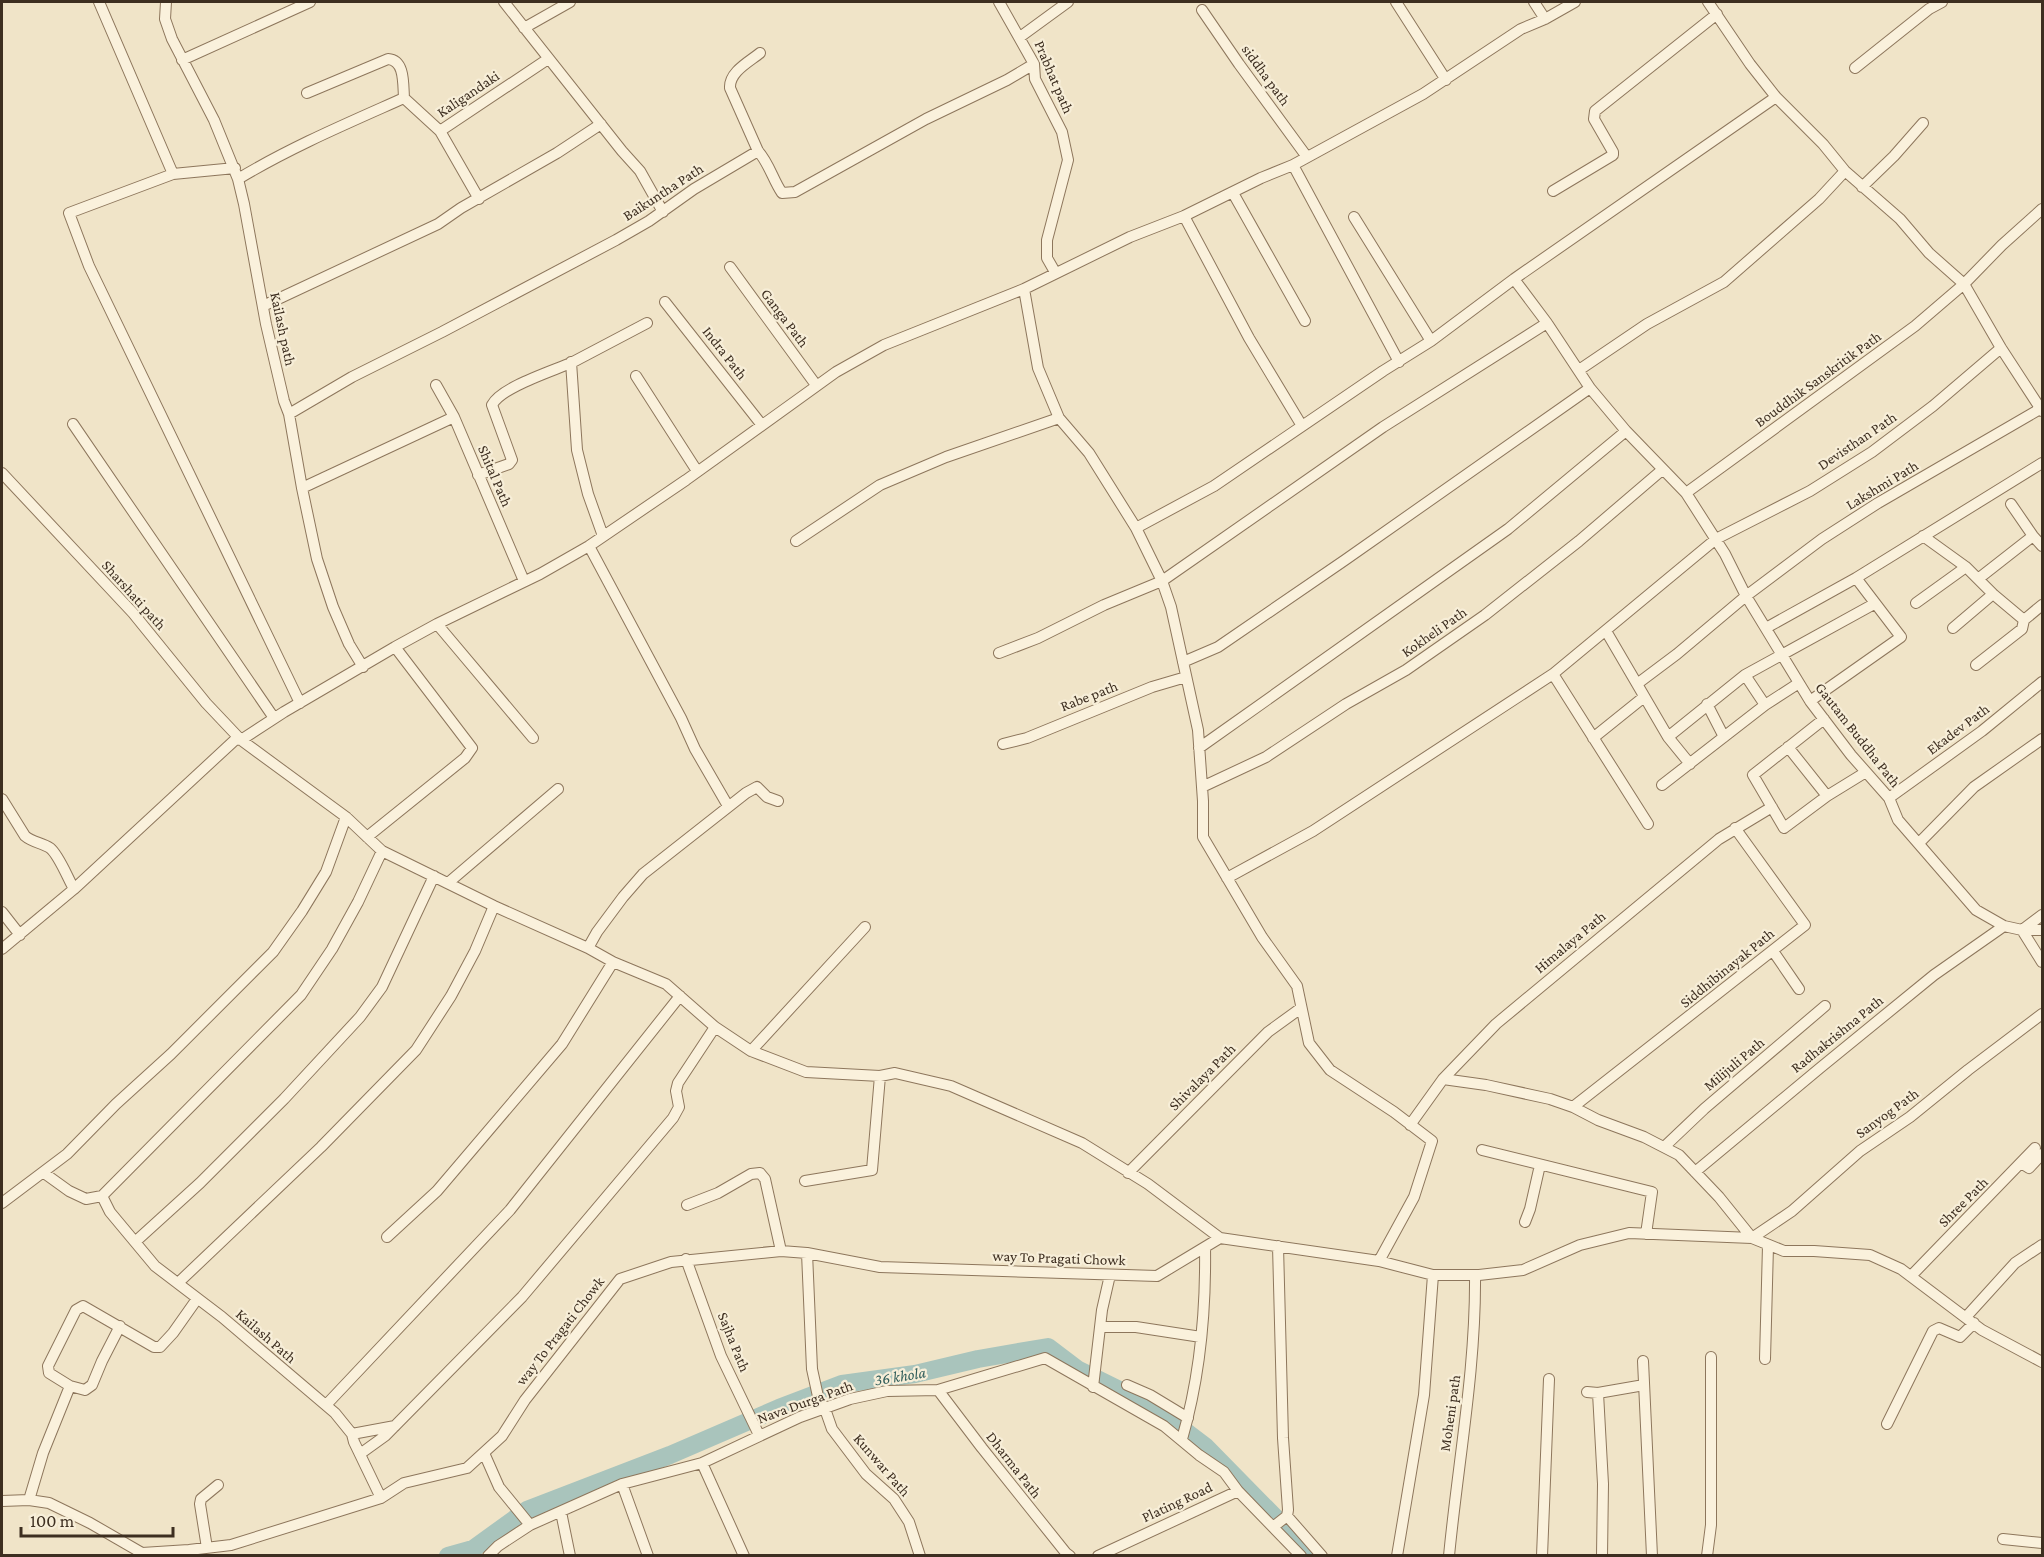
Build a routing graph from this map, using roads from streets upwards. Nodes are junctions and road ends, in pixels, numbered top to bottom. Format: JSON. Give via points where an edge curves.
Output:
{"nodes":[{"id":1,"x":99,"y":2,"type":"edge"},
{"id":2,"x":166,"y":2,"type":"edge"},
{"id":3,"x":310,"y":2,"type":"edge"},
{"id":4,"x":504,"y":2,"type":"edge"},
{"id":5,"x":570,"y":2,"type":"edge"},
{"id":6,"x":999,"y":2,"type":"edge"},
{"id":7,"x":1068,"y":2,"type":"edge"},
{"id":8,"x":1396,"y":2,"type":"edge"},
{"id":9,"x":1534,"y":2,"type":"edge"},
{"id":10,"x":1575,"y":2,"type":"edge"},
{"id":11,"x":1708,"y":2,"type":"edge"},
{"id":12,"x":1942,"y":2,"type":"edge"},
{"id":13,"x":1202,"y":10,"type":"dead end"},
{"id":14,"x":1716,"y":15,"type":"junction"},
{"id":15,"x":1545,"y":19,"type":"junction"},
{"id":16,"x":524,"y":28,"type":"junction"},
{"id":17,"x":1020,"y":37,"type":"junction"},
{"id":18,"x":760,"y":53,"type":"dead end"},
{"id":19,"x":548,"y":59,"type":"junction"},
{"id":20,"x":182,"y":60,"type":"junction"},
{"id":21,"x":1034,"y":64,"type":"junction"},
{"id":22,"x":1855,"y":68,"type":"dead end"},
{"id":23,"x":1446,"y":80,"type":"junction"},
{"id":24,"x":307,"y":93,"type":"dead end"},
{"id":25,"x":1776,"y":97,"type":"junction"},
{"id":26,"x":404,"y":98,"type":"junction"},
{"id":27,"x":1923,"y":123,"type":"dead end"},
{"id":28,"x":601,"y":124,"type":"junction"},
{"id":29,"x":440,"y":131,"type":"junction"},
{"id":30,"x":758,"y":151,"type":"junction"},
{"id":31,"x":1307,"y":157,"type":"junction"},
{"id":32,"x":1293,"y":165,"type":"junction"},
{"id":33,"x":235,"y":168,"type":"junction"},
{"id":34,"x":1845,"y":171,"type":"junction"},
{"id":35,"x":173,"y":174,"type":"junction"},
{"id":36,"x":238,"y":179,"type":"junction"},
{"id":37,"x":1862,"y":187,"type":"junction"},
{"id":38,"x":1553,"y":191,"type":"dead end"},
{"id":39,"x":1233,"y":193,"type":"junction"},
{"id":40,"x":479,"y":199,"type":"junction"},
{"id":41,"x":2043,"y":209,"type":"edge"},
{"id":42,"x":663,"y":212,"type":"junction"},
{"id":43,"x":1184,"y":216,"type":"junction"},
{"id":44,"x":1354,"y":217,"type":"dead end"},
{"id":45,"x":730,"y":267,"type":"dead end"},
{"id":46,"x":1055,"y":272,"type":"junction"},
{"id":47,"x":1514,"y":279,"type":"junction"},
{"id":48,"x":1964,"y":284,"type":"junction"},
{"id":49,"x":1024,"y":289,"type":"junction"},
{"id":50,"x":665,"y":302,"type":"dead end"},
{"id":51,"x":263,"y":306,"type":"junction"},
{"id":52,"x":1305,"y":321,"type":"dead end"},
{"id":53,"x":647,"y":322,"type":"dead end"},
{"id":54,"x":1547,"y":323,"type":"junction"},
{"id":55,"x":1431,"y":341,"type":"junction"},
{"id":56,"x":2001,"y":348,"type":"junction"},
{"id":57,"x":571,"y":362,"type":"junction"},
{"id":58,"x":1399,"y":362,"type":"junction"},
{"id":59,"x":1579,"y":370,"type":"junction"},
{"id":60,"x":636,"y":376,"type":"dead end"},
{"id":61,"x":436,"y":385,"type":"dead end"},
{"id":62,"x":816,"y":385,"type":"junction"},
{"id":63,"x":1590,"y":388,"type":"junction"},
{"id":64,"x":2041,"y":410,"type":"edge"},
{"id":65,"x":289,"y":414,"type":"junction"},
{"id":66,"x":454,"y":417,"type":"junction"},
{"id":67,"x":1059,"y":418,"type":"junction"},
{"id":68,"x":72,"y":424,"type":"dead end"},
{"id":69,"x":761,"y":424,"type":"junction"},
{"id":70,"x":1302,"y":426,"type":"junction"},
{"id":71,"x":1626,"y":431,"type":"junction"},
{"id":72,"x":2043,"y":463,"type":"edge"},
{"id":73,"x":1662,"y":470,"type":"junction"},
{"id":74,"x":697,"y":471,"type":"junction"},
{"id":75,"x":2,"y":473,"type":"edge"},
{"id":76,"x":478,"y":475,"type":"junction"},
{"id":77,"x":302,"y":488,"type":"junction"},
{"id":78,"x":1686,"y":493,"type":"junction"},
{"id":79,"x":2011,"y":504,"type":"dead end"},
{"id":80,"x":1136,"y":528,"type":"junction"},
{"id":81,"x":603,"y":536,"type":"junction"},
{"id":82,"x":1923,"y":536,"type":"junction"},
{"id":83,"x":2033,"y":536,"type":"junction"},
{"id":84,"x":1716,"y":539,"type":"junction"},
{"id":85,"x":796,"y":542,"type":"dead end"},
{"id":86,"x":589,"y":546,"type":"junction"},
{"id":87,"x":2043,"y":546,"type":"edge"},
{"id":88,"x":1966,"y":567,"type":"junction"},
{"id":89,"x":1856,"y":579,"type":"junction"},
{"id":90,"x":1978,"y":579,"type":"junction"},
{"id":91,"x":524,"y":581,"type":"junction"},
{"id":92,"x":1162,"y":581,"type":"junction"},
{"id":93,"x":1993,"y":594,"type":"junction"},
{"id":94,"x":1746,"y":596,"type":"junction"},
{"id":95,"x":1916,"y":603,"type":"dead end"},
{"id":96,"x":1874,"y":604,"type":"junction"},
{"id":97,"x":2043,"y":605,"type":"edge"},
{"id":98,"x":2024,"y":620,"type":"junction"},
{"id":99,"x":436,"y":624,"type":"junction"},
{"id":100,"x":1953,"y":627,"type":"dead end"},
{"id":101,"x":1766,"y":628,"type":"junction"},
{"id":102,"x":1606,"y":631,"type":"junction"},
{"id":103,"x":394,"y":647,"type":"junction"},
{"id":104,"x":999,"y":653,"type":"dead end"},
{"id":105,"x":1782,"y":654,"type":"junction"},
{"id":106,"x":1183,"y":662,"type":"junction"},
{"id":107,"x":1976,"y":665,"type":"dead end"},
{"id":108,"x":363,"y":667,"type":"junction"},
{"id":109,"x":1553,"y":674,"type":"junction"},
{"id":110,"x":1745,"y":675,"type":"junction"},
{"id":111,"x":1186,"y":677,"type":"junction"},
{"id":112,"x":2043,"y":682,"type":"edge"},
{"id":113,"x":1799,"y":683,"type":"junction"},
{"id":114,"x":1637,"y":684,"type":"junction"},
{"id":115,"x":1644,"y":697,"type":"junction"},
{"id":116,"x":1810,"y":701,"type":"junction"},
{"id":117,"x":300,"y":703,"type":"junction"},
{"id":118,"x":1707,"y":704,"type":"junction"},
{"id":119,"x":1765,"y":705,"type":"junction"},
{"id":120,"x":274,"y":718,"type":"junction"},
{"id":121,"x":1824,"y":719,"type":"junction"},
{"id":122,"x":1668,"y":737,"type":"junction"},
{"id":123,"x":1724,"y":737,"type":"junction"},
{"id":124,"x":533,"y":738,"type":"dead end"},
{"id":125,"x":1593,"y":738,"type":"junction"},
{"id":126,"x":2043,"y":739,"type":"edge"},
{"id":127,"x":241,"y":740,"type":"junction"},
{"id":128,"x":1003,"y":744,"type":"dead end"},
{"id":129,"x":1788,"y":747,"type":"junction"},
{"id":130,"x":1199,"y":748,"type":"junction"},
{"id":131,"x":1690,"y":765,"type":"junction"},
{"id":132,"x":1866,"y":772,"type":"junction"},
{"id":133,"x":1662,"y":785,"type":"dead end"},
{"id":134,"x":1202,"y":787,"type":"junction"},
{"id":135,"x":558,"y":789,"type":"dead end"},
{"id":136,"x":1827,"y":796,"type":"junction"},
{"id":137,"x":1889,"y":798,"type":"junction"},
{"id":138,"x":2,"y":799,"type":"edge"},
{"id":139,"x":778,"y":801,"type":"dead end"},
{"id":140,"x":728,"y":807,"type":"junction"},
{"id":141,"x":1772,"y":807,"type":"junction"},
{"id":142,"x":346,"y":817,"type":"junction"},
{"id":143,"x":1648,"y":824,"type":"dead end"},
{"id":144,"x":1735,"y":828,"type":"junction"},
{"id":145,"x":368,"y":837,"type":"junction"},
{"id":146,"x":1918,"y":843,"type":"junction"},
{"id":147,"x":382,"y":850,"type":"junction"},
{"id":148,"x":434,"y":876,"type":"junction"},
{"id":149,"x":1227,"y":878,"type":"junction"},
{"id":150,"x":448,"y":883,"type":"junction"},
{"id":151,"x":74,"y":889,"type":"junction"},
{"id":152,"x":494,"y":906,"type":"junction"},
{"id":153,"x":2,"y":912,"type":"edge"},
{"id":154,"x":2043,"y":915,"type":"edge"},
{"id":155,"x":2004,"y":926,"type":"junction"},
{"id":156,"x":865,"y":927,"type":"dead end"},
{"id":157,"x":2022,"y":930,"type":"junction"},
{"id":158,"x":2043,"y":930,"type":"edge"},
{"id":159,"x":20,"y":935,"type":"junction"},
{"id":160,"x":588,"y":948,"type":"junction"},
{"id":161,"x":2,"y":949,"type":"edge"},
{"id":162,"x":1773,"y":951,"type":"junction"},
{"id":163,"x":613,"y":962,"type":"junction"},
{"id":164,"x":2043,"y":962,"type":"edge"},
{"id":165,"x":1799,"y":988,"type":"dead end"},
{"id":166,"x":680,"y":996,"type":"junction"},
{"id":167,"x":1826,"y":1006,"type":"dead end"},
{"id":168,"x":1301,"y":1008,"type":"junction"},
{"id":169,"x":2043,"y":1014,"type":"edge"},
{"id":170,"x":715,"y":1027,"type":"junction"},
{"id":171,"x":751,"y":1051,"type":"junction"},
{"id":172,"x":880,"y":1076,"type":"junction"},
{"id":173,"x":1443,"y":1079,"type":"junction"},
{"id":174,"x":1573,"y":1107,"type":"junction"},
{"id":175,"x":1410,"y":1125,"type":"junction"},
{"id":176,"x":1664,"y":1147,"type":"junction"},
{"id":177,"x":1482,"y":1150,"type":"dead end"},
{"id":178,"x":2039,"y":1151,"type":"edge"},
{"id":179,"x":1540,"y":1164,"type":"junction"},
{"id":180,"x":1695,"y":1172,"type":"junction"},
{"id":181,"x":44,"y":1173,"type":"junction"},
{"id":182,"x":1128,"y":1173,"type":"junction"},
{"id":183,"x":805,"y":1182,"type":"dead end"},
{"id":184,"x":102,"y":1196,"type":"junction"},
{"id":185,"x":2,"y":1203,"type":"edge"},
{"id":186,"x":687,"y":1205,"type":"dead end"},
{"id":187,"x":1525,"y":1221,"type":"dead end"},
{"id":188,"x":1646,"y":1234,"type":"junction"},
{"id":189,"x":387,"y":1237,"type":"dead end"},
{"id":190,"x":1220,"y":1238,"type":"junction"},
{"id":191,"x":1752,"y":1238,"type":"junction"},
{"id":192,"x":135,"y":1242,"type":"junction"},
{"id":193,"x":2043,"y":1245,"type":"edge"},
{"id":194,"x":1278,"y":1246,"type":"junction"},
{"id":195,"x":1768,"y":1246,"type":"junction"},
{"id":196,"x":1205,"y":1247,"type":"junction"},
{"id":197,"x":781,"y":1251,"type":"junction"},
{"id":198,"x":807,"y":1252,"type":"junction"},
{"id":199,"x":686,"y":1259,"type":"junction"},
{"id":200,"x":1379,"y":1261,"type":"junction"},
{"id":201,"x":1110,"y":1275,"type":"junction"},
{"id":202,"x":1433,"y":1275,"type":"junction"},
{"id":203,"x":1475,"y":1275,"type":"junction"},
{"id":204,"x":1911,"y":1276,"type":"junction"},
{"id":205,"x":178,"y":1283,"type":"junction"},
{"id":206,"x":196,"y":1299,"type":"junction"},
{"id":207,"x":1970,"y":1320,"type":"junction"},
{"id":208,"x":120,"y":1326,"type":"junction"},
{"id":209,"x":1100,"y":1327,"type":"junction"},
{"id":210,"x":1201,"y":1338,"type":"junction"},
{"id":211,"x":1711,"y":1357,"type":"dead end"},
{"id":212,"x":1765,"y":1359,"type":"dead end"},
{"id":213,"x":1643,"y":1361,"type":"dead end"},
{"id":214,"x":2043,"y":1362,"type":"edge"},
{"id":215,"x":1549,"y":1379,"type":"dead end"},
{"id":216,"x":1127,"y":1385,"type":"dead end"},
{"id":217,"x":1644,"y":1385,"type":"junction"},
{"id":218,"x":70,"y":1386,"type":"junction"},
{"id":219,"x":1093,"y":1387,"type":"junction"},
{"id":220,"x":938,"y":1389,"type":"junction"},
{"id":221,"x":326,"y":1405,"type":"junction"},
{"id":222,"x":825,"y":1409,"type":"junction"},
{"id":223,"x":1188,"y":1418,"type":"junction"},
{"id":224,"x":1887,"y":1424,"type":"dead end"},
{"id":225,"x":396,"y":1426,"type":"junction"},
{"id":226,"x":352,"y":1434,"type":"junction"},
{"id":227,"x":759,"y":1435,"type":"junction"},
{"id":228,"x":1182,"y":1439,"type":"junction"},
{"id":229,"x":484,"y":1453,"type":"junction"},
{"id":230,"x":360,"y":1454,"type":"junction"},
{"id":231,"x":702,"y":1463,"type":"junction"},
{"id":232,"x":622,"y":1484,"type":"junction"},
{"id":233,"x":218,"y":1485,"type":"dead end"},
{"id":234,"x":1238,"y":1491,"type":"junction"},
{"id":235,"x":381,"y":1498,"type":"junction"},
{"id":236,"x":29,"y":1500,"type":"junction"},
{"id":237,"x":2,"y":1501,"type":"edge"},
{"id":238,"x":561,"y":1512,"type":"junction"},
{"id":239,"x":1287,"y":1516,"type":"junction"},
{"id":240,"x":530,"y":1525,"type":"junction"},
{"id":241,"x":1273,"y":1527,"type":"junction"},
{"id":242,"x":2003,"y":1539,"type":"dead end"},
{"id":243,"x":2043,"y":1543,"type":"edge"},
{"id":244,"x":207,"y":1548,"type":"junction"},
{"id":245,"x":141,"y":1554,"type":"edge"},
{"id":246,"x":488,"y":1556,"type":"edge"},
{"id":247,"x":570,"y":1556,"type":"edge"},
{"id":248,"x":648,"y":1556,"type":"edge"},
{"id":249,"x":744,"y":1556,"type":"edge"},
{"id":250,"x":920,"y":1556,"type":"edge"},
{"id":251,"x":1070,"y":1556,"type":"edge"},
{"id":252,"x":1098,"y":1556,"type":"edge"},
{"id":253,"x":1301,"y":1556,"type":"edge"},
{"id":254,"x":1322,"y":1556,"type":"edge"},
{"id":255,"x":1397,"y":1556,"type":"edge"},
{"id":256,"x":1449,"y":1556,"type":"edge"},
{"id":257,"x":1542,"y":1556,"type":"edge"},
{"id":258,"x":1602,"y":1556,"type":"edge"},
{"id":259,"x":1652,"y":1556,"type":"edge"},
{"id":260,"x":1707,"y":1556,"type":"edge"}],
"edges":[{"from":1,"to":35,"type":"street"},
{"from":2,"to":20,"type":"street","name":"Kailash path","via":[[165,19]]},
{"from":3,"to":20,"type":"street"},
{"from":4,"to":16,"type":"street"},
{"from":5,"to":16,"type":"street"},
{"from":6,"to":17,"type":"street","name":"Prabhat path"},
{"from":7,"to":17,"type":"street"},
{"from":8,"to":23,"type":"street"},
{"from":9,"to":15,"type":"street"},
{"from":10,"to":15,"type":"street"},
{"from":11,"to":14,"type":"street"},
{"from":12,"to":22,"type":"street"},
{"from":13,"to":31,"type":"street","name":"siddha path"},
{"from":14,"to":25,"type":"street"},
{"from":14,"to":38,"type":"street","via":[[1597,109],[1594,119],[1613,155]]},
{"from":15,"to":23,"type":"street","via":[[1521,29]]},
{"from":16,"to":19,"type":"street"},
{"from":17,"to":21,"type":"street","name":"Prabhat path"},
{"from":18,"to":30,"type":"street","via":[[729,82]]},
{"from":19,"to":28,"type":"street"},
{"from":19,"to":29,"type":"street","name":"Kaligandaki"},
{"from":20,"to":33,"type":"street","name":"Kailash path"},
{"from":21,"to":30,"type":"street","via":[[795,192],[782,194]]},
{"from":21,"to":46,"type":"street","name":"Prabhat path","via":[[1035,79],[1062,132],[1068,160],[1047,240],[1047,258]]},
{"from":23,"to":31,"type":"street"},
{"from":24,"to":26,"type":"street","via":[[395,59]]},
{"from":25,"to":34,"type":"street"},
{"from":25,"to":47,"type":"street"},
{"from":26,"to":29,"type":"street"},
{"from":26,"to":36,"type":"street"},
{"from":27,"to":37,"type":"street"},
{"from":28,"to":40,"type":"street"},
{"from":28,"to":42,"type":"street","via":[[640,171]]},
{"from":29,"to":40,"type":"street","name":"Kaligandaki"},
{"from":30,"to":42,"type":"street","name":"Baikuntha Path"},
{"from":31,"to":32,"type":"street"},
{"from":32,"to":39,"type":"street"},
{"from":32,"to":58,"type":"street"},
{"from":33,"to":35,"type":"street"},
{"from":33,"to":36,"type":"street","name":"Kailash path"},
{"from":34,"to":37,"type":"street"},
{"from":34,"to":59,"type":"street","via":[[1819,199],[1724,282],[1647,324]]},
{"from":35,"to":117,"type":"street","via":[[69,213],[89,266]]},
{"from":36,"to":51,"type":"street","name":"Kailash path"},
{"from":37,"to":48,"type":"street"},
{"from":39,"to":43,"type":"street"},
{"from":39,"to":52,"type":"street"},
{"from":40,"to":51,"type":"street","via":[[438,224]]},
{"from":41,"to":48,"type":"street","name":"Bouddhik Sanskritik Path"},
{"from":42,"to":65,"type":"street","name":"Baikuntha Path"},
{"from":43,"to":46,"type":"street"},
{"from":43,"to":70,"type":"street","via":[[1249,338]]},
{"from":44,"to":55,"type":"street"},
{"from":45,"to":62,"type":"street","name":"Ganga Path"},
{"from":46,"to":49,"type":"street"},
{"from":47,"to":54,"type":"street","name":"Gautam Buddha Path"},
{"from":47,"to":55,"type":"street"},
{"from":48,"to":56,"type":"street"},
{"from":48,"to":78,"type":"street","name":"Bouddhik Sanskritik Path","via":[[1915,326]]},
{"from":49,"to":62,"type":"street","via":[[884,345]]},
{"from":49,"to":67,"type":"street","via":[[1038,368]]},
{"from":50,"to":69,"type":"street","name":"Indra Path"},
{"from":51,"to":65,"type":"street","name":"Kailash path"},
{"from":53,"to":57,"type":"street"},
{"from":54,"to":59,"type":"street","name":"Gautam Buddha Path"},
{"from":54,"to":92,"type":"street","via":[[1383,427]]},
{"from":55,"to":58,"type":"street"},
{"from":56,"to":64,"type":"street"},
{"from":56,"to":84,"type":"street","name":"Devisthan Path","via":[[1872,452],[1810,491]]},
{"from":57,"to":76,"type":"street","via":[[515,386],[494,401],[492,405],[512,460]]},
{"from":57,"to":81,"type":"street","via":[[577,450]]},
{"from":58,"to":70,"type":"street"},
{"from":59,"to":63,"type":"street","name":"Gautam Buddha Path"},
{"from":60,"to":74,"type":"street"},
{"from":61,"to":66,"type":"street","name":"Shital Path"},
{"from":62,"to":69,"type":"street"},
{"from":63,"to":71,"type":"street","name":"Gautam Buddha Path"},
{"from":63,"to":106,"type":"street","via":[[1218,647]]},
{"from":64,"to":94,"type":"street","name":"Lakshmi Path","via":[[1878,503]]},
{"from":65,"to":77,"type":"street","name":"Kailash path"},
{"from":66,"to":76,"type":"street","name":"Shital Path"},
{"from":66,"to":77,"type":"street"},
{"from":67,"to":80,"type":"street","via":[[1089,453]]},
{"from":67,"to":85,"type":"street","via":[[946,457],[880,485]]},
{"from":68,"to":120,"type":"street"},
{"from":69,"to":74,"type":"street"},
{"from":70,"to":80,"type":"street","via":[[1214,486]]},
{"from":71,"to":73,"type":"street","name":"Gautam Buddha Path"},
{"from":71,"to":130,"type":"street","via":[[1508,529]]},
{"from":72,"to":82,"type":"street"},
{"from":73,"to":78,"type":"street","name":"Gautam Buddha Path"},
{"from":73,"to":134,"type":"street","name":"Kokheli Path","via":[[1485,615],[1406,670],[1266,757]]},
{"from":74,"to":81,"type":"street"},
{"from":75,"to":127,"type":"street","name":"Sharshati path","via":[[133,613]]},
{"from":76,"to":91,"type":"street","name":"Shital Path"},
{"from":77,"to":108,"type":"street","name":"Kailash path","via":[[317,559],[333,607]]},
{"from":78,"to":84,"type":"street","name":"Gautam Buddha Path"},
{"from":79,"to":83,"type":"street"},
{"from":80,"to":92,"type":"street"},
{"from":81,"to":86,"type":"street"},
{"from":82,"to":88,"type":"street"},
{"from":82,"to":89,"type":"street"},
{"from":83,"to":87,"type":"street"},
{"from":83,"to":90,"type":"street"},
{"from":84,"to":94,"type":"street","name":"Gautam Buddha Path"},
{"from":84,"to":102,"type":"street","name":"Devisthan Path"},
{"from":86,"to":91,"type":"street"},
{"from":86,"to":140,"type":"street"},
{"from":88,"to":90,"type":"street"},
{"from":88,"to":95,"type":"street"},
{"from":89,"to":96,"type":"street"},
{"from":89,"to":101,"type":"street"},
{"from":90,"to":93,"type":"street"},
{"from":91,"to":99,"type":"street"},
{"from":92,"to":104,"type":"street"},
{"from":92,"to":106,"type":"street"},
{"from":93,"to":98,"type":"street"},
{"from":93,"to":100,"type":"street"},
{"from":94,"to":101,"type":"street","name":"Gautam Buddha Path"},
{"from":94,"to":114,"type":"street","name":"Lakshmi Path"},
{"from":96,"to":105,"type":"street"},
{"from":96,"to":116,"type":"street","via":[[1901,637]]},
{"from":97,"to":98,"type":"street"},
{"from":98,"to":107,"type":"street","via":[[2022,629]]},
{"from":99,"to":103,"type":"street"},
{"from":99,"to":124,"type":"street"},
{"from":101,"to":105,"type":"street","name":"Gautam Buddha Path"},
{"from":102,"to":109,"type":"street","name":"Devisthan Path"},
{"from":102,"to":114,"type":"street"},
{"from":103,"to":108,"type":"street"},
{"from":103,"to":145,"type":"street","via":[[472,748],[465,758]]},
{"from":105,"to":110,"type":"street"},
{"from":105,"to":113,"type":"street","name":"Gautam Buddha Path"},
{"from":106,"to":111,"type":"street"},
{"from":108,"to":117,"type":"street"},
{"from":109,"to":125,"type":"street"},
{"from":109,"to":149,"type":"street","name":"Devisthan Path","via":[[1313,831]]},
{"from":110,"to":118,"type":"street"},
{"from":110,"to":119,"type":"street"},
{"from":111,"to":128,"type":"street","name":"Rabe path"},
{"from":111,"to":130,"type":"street"},
{"from":112,"to":137,"type":"street","name":"Ekadev Path"},
{"from":113,"to":116,"type":"street","name":"Gautam Buddha Path"},
{"from":113,"to":119,"type":"street"},
{"from":114,"to":115,"type":"street"},
{"from":115,"to":122,"type":"street"},
{"from":115,"to":125,"type":"street"},
{"from":116,"to":121,"type":"street","name":"Gautam Buddha Path"},
{"from":117,"to":120,"type":"street"},
{"from":118,"to":122,"type":"street"},
{"from":118,"to":123,"type":"street"},
{"from":119,"to":123,"type":"street"},
{"from":120,"to":127,"type":"street"},
{"from":121,"to":129,"type":"street"},
{"from":121,"to":132,"type":"street","name":"Gautam Buddha Path"},
{"from":122,"to":131,"type":"street"},
{"from":123,"to":131,"type":"street"},
{"from":125,"to":143,"type":"street"},
{"from":126,"to":146,"type":"street","via":[[1974,787]]},
{"from":127,"to":142,"type":"street","name":"Sharshati path"},
{"from":127,"to":151,"type":"street","via":[[236,739]]},
{"from":129,"to":136,"type":"street"},
{"from":129,"to":141,"type":"street","via":[[1753,775]]},
{"from":130,"to":134,"type":"street"},
{"from":131,"to":133,"type":"street"},
{"from":132,"to":136,"type":"street"},
{"from":132,"to":137,"type":"street","name":"Gautam Buddha Path"},
{"from":134,"to":149,"type":"street","via":[[1203,837]]},
{"from":135,"to":150,"type":"street"},
{"from":136,"to":141,"type":"street","via":[[1784,828]]},
{"from":137,"to":146,"type":"street","name":"Gautam Buddha Path","via":[[1898,820]]},
{"from":138,"to":151,"type":"street","via":[[29,839],[52,850]]},
{"from":139,"to":140,"type":"street","via":[[757,787]]},
{"from":140,"to":160,"type":"street","via":[[643,874],[616,905]]},
{"from":141,"to":144,"type":"street","name":"Himalaya Path"},
{"from":142,"to":145,"type":"street","name":"Sharshati path"},
{"from":142,"to":181,"type":"street","via":[[326,872],[273,952]]},
{"from":144,"to":162,"type":"street","name":"Siddhibinayak Path","via":[[1805,925]]},
{"from":144,"to":173,"type":"street","name":"Himalaya Path","via":[[1496,1024]]},
{"from":145,"to":147,"type":"street","name":"Sharshati path"},
{"from":146,"to":155,"type":"street","name":"Gautam Buddha Path","via":[[1976,910]]},
{"from":147,"to":148,"type":"street","name":"Sharshati path"},
{"from":147,"to":184,"type":"street","via":[[353,912],[301,995]]},
{"from":148,"to":150,"type":"street","name":"Sharshati path"},
{"from":148,"to":192,"type":"street","via":[[382,987],[360,1017],[284,1099]]},
{"from":149,"to":168,"type":"street","via":[[1262,937],[1298,986]]},
{"from":150,"to":152,"type":"street","name":"Sharshati path"},
{"from":151,"to":159,"type":"street"},
{"from":152,"to":160,"type":"street","name":"Sharshati path"},
{"from":152,"to":205,"type":"street","via":[[451,996],[416,1050]]},
{"from":153,"to":159,"type":"street"},
{"from":154,"to":157,"type":"street"},
{"from":155,"to":157,"type":"street","name":"Gautam Buddha Path"},
{"from":155,"to":180,"type":"street","name":"Radhakrishna Path","via":[[1934,975]]},
{"from":156,"to":171,"type":"street"},
{"from":157,"to":158,"type":"street","name":"Gautam Buddha Path"},
{"from":157,"to":164,"type":"street"},
{"from":159,"to":161,"type":"street"},
{"from":160,"to":163,"type":"street","name":"Sharshati path"},
{"from":162,"to":165,"type":"street"},
{"from":162,"to":174,"type":"street","name":"Siddhibinayak Path"},
{"from":163,"to":166,"type":"street","name":"Sharshati path","via":[[666,984]]},
{"from":163,"to":189,"type":"street","via":[[562,1044],[437,1191]]},
{"from":166,"to":170,"type":"street","name":"Sharshati path"},
{"from":166,"to":221,"type":"street","via":[[510,1210]]},
{"from":167,"to":176,"type":"street","name":"Milijuli Path"},
{"from":168,"to":175,"type":"street","via":[[1309,1043],[1330,1070]]},
{"from":168,"to":182,"type":"street","name":"Shivalaya Path","via":[[1268,1032]]},
{"from":169,"to":191,"type":"street","name":"Sanyog Path","via":[[1860,1151],[1792,1211]]},
{"from":170,"to":171,"type":"street","name":"Sharshati path"},
{"from":170,"to":225,"type":"street","via":[[678,1083],[679,1107],[673,1118],[522,1297]]},
{"from":171,"to":172,"type":"street","name":"Sharshati path","via":[[806,1072]]},
{"from":172,"to":182,"type":"street","name":"Sharshati path","via":[[895,1073],[951,1086],[1082,1143]]},
{"from":172,"to":183,"type":"street","via":[[872,1170]]},
{"from":173,"to":174,"type":"street","via":[[1486,1085]]},
{"from":173,"to":175,"type":"street","name":"Himalaya Path"},
{"from":174,"to":176,"type":"street"},
{"from":175,"to":200,"type":"street","via":[[1432,1141],[1414,1197]]},
{"from":176,"to":180,"type":"street","via":[[1679,1155]]},
{"from":177,"to":179,"type":"street"},
{"from":178,"to":204,"type":"street","name":"Shree Path","via":[[2030,1168],[2021,1163]]},
{"from":179,"to":187,"type":"street"},
{"from":179,"to":188,"type":"street","via":[[1652,1192]]},
{"from":180,"to":191,"type":"street"},
{"from":181,"to":184,"type":"street","via":[[86,1199]]},
{"from":181,"to":185,"type":"street"},
{"from":182,"to":190,"type":"street","name":"Sharshati path"},
{"from":184,"to":192,"type":"street","name":"Kailash Path"},
{"from":186,"to":197,"type":"street","via":[[760,1173],[765,1179]]},
{"from":188,"to":191,"type":"street"},
{"from":188,"to":203,"type":"street","via":[[1629,1233],[1580,1245],[1523,1270]]},
{"from":190,"to":194,"type":"street"},
{"from":190,"to":196,"type":"street","name":"way To Pragati Chowk"},
{"from":191,"to":195,"type":"street"},
{"from":192,"to":205,"type":"street","name":"Kailash Path","via":[[155,1266]]},
{"from":193,"to":207,"type":"street","via":[[2015,1263]]},
{"from":194,"to":200,"type":"street"},
{"from":194,"to":239,"type":"street"},
{"from":195,"to":204,"type":"street","via":[[1784,1251],[1870,1255]]},
{"from":195,"to":212,"type":"street"},
{"from":196,"to":201,"type":"street","name":"way To Pragati Chowk","via":[[1157,1276]]},
{"from":196,"to":210,"type":"street","via":[[1206,1295]]},
{"from":197,"to":198,"type":"street","name":"way To Pragati Chowk"},
{"from":197,"to":199,"type":"street","name":"way To Pragati Chowk"},
{"from":198,"to":201,"type":"street","name":"way To Pragati Chowk","via":[[880,1267]]},
{"from":198,"to":222,"type":"street","name":"Kunwar Path","via":[[812,1369],[819,1401]]},
{"from":199,"to":227,"type":"street","name":"Sajha Path","via":[[721,1356]]},
{"from":199,"to":229,"type":"street","name":"way To Pragati Chowk","via":[[620,1278],[502,1436]]},
{"from":200,"to":202,"type":"street"},
{"from":201,"to":209,"type":"street"},
{"from":202,"to":203,"type":"street"},
{"from":202,"to":255,"type":"street","via":[[1424,1395]]},
{"from":203,"to":256,"type":"street","name":"Moheni path","via":[[1471,1367]]},
{"from":204,"to":207,"type":"street"},
{"from":205,"to":206,"type":"street","name":"Kailash Path"},
{"from":206,"to":208,"type":"street","via":[[160,1347]]},
{"from":206,"to":221,"type":"street","name":"Kailash Path"},
{"from":207,"to":214,"type":"street"},
{"from":207,"to":224,"type":"street","via":[[1960,1337],[1939,1328],[1933,1331]]},
{"from":208,"to":218,"type":"street","via":[[92,1385],[85,1390]]},
{"from":208,"to":218,"type":"street","via":[[83,1306],[76,1310],[48,1365],[49,1373]]},
{"from":209,"to":210,"type":"street","via":[[1136,1327]]},
{"from":209,"to":219,"type":"street"},
{"from":210,"to":223,"type":"street"},
{"from":211,"to":260,"type":"street","via":[[1711,1525]]},
{"from":213,"to":217,"type":"street"},
{"from":215,"to":257,"type":"street"},
{"from":216,"to":223,"type":"street"},
{"from":217,"to":258,"type":"street","via":[[1592,1392],[1603,1484]]},
{"from":217,"to":259,"type":"street"},
{"from":218,"to":236,"type":"street","via":[[42,1453]]},
{"from":219,"to":220,"type":"street","name":"Nava Durga Path","via":[[1045,1358]]},
{"from":219,"to":228,"type":"street","name":"Nava Durga Path"},
{"from":220,"to":222,"type":"street","name":"Nava Durga Path","via":[[887,1391]]},
{"from":220,"to":251,"type":"street","name":"Dharma Path"},
{"from":221,"to":226,"type":"street","name":"Kailash Path"},
{"from":222,"to":227,"type":"street","name":"Nava Durga Path"},
{"from":222,"to":250,"type":"street","name":"Kunwar Path","via":[[832,1429],[866,1474],[894,1499],[909,1522]]},
{"from":223,"to":228,"type":"street"},
{"from":225,"to":226,"type":"street"},
{"from":225,"to":230,"type":"street"},
{"from":226,"to":230,"type":"street","name":"Kailash Path"},
{"from":227,"to":231,"type":"street","name":"Nava Durga Path"},
{"from":228,"to":234,"type":"street","name":"Nava Durga Path","via":[[1224,1472]]},
{"from":229,"to":235,"type":"street","name":"way To Pragati Chowk","via":[[466,1468],[404,1484]]},
{"from":229,"to":240,"type":"street","via":[[499,1487]]},
{"from":230,"to":235,"type":"street","name":"Kailash Path"},
{"from":231,"to":232,"type":"street","name":"Nava Durga Path"},
{"from":231,"to":249,"type":"street"},
{"from":232,"to":238,"type":"street","name":"Nava Durga Path"},
{"from":232,"to":248,"type":"street"},
{"from":233,"to":244,"type":"street","via":[[200,1504]]},
{"from":234,"to":241,"type":"street","name":"Nava Durga Path"},
{"from":234,"to":252,"type":"street","name":"Plating Road"},
{"from":235,"to":244,"type":"street","name":"way To Pragati Chowk","via":[[231,1545]]},
{"from":236,"to":237,"type":"street","name":"way To Pragati Chowk"},
{"from":236,"to":245,"type":"street","name":"way To Pragati Chowk","via":[[65,1509]]},
{"from":238,"to":240,"type":"street","name":"Nava Durga Path"},
{"from":238,"to":247,"type":"street"},
{"from":239,"to":241,"type":"street"},
{"from":239,"to":254,"type":"street"},
{"from":240,"to":246,"type":"street","name":"Nava Durga Path"},
{"from":241,"to":253,"type":"street","name":"Nava Durga Path"},
{"from":242,"to":243,"type":"street"},
{"from":244,"to":245,"type":"street","name":"way To Pragati Chowk"}]}
